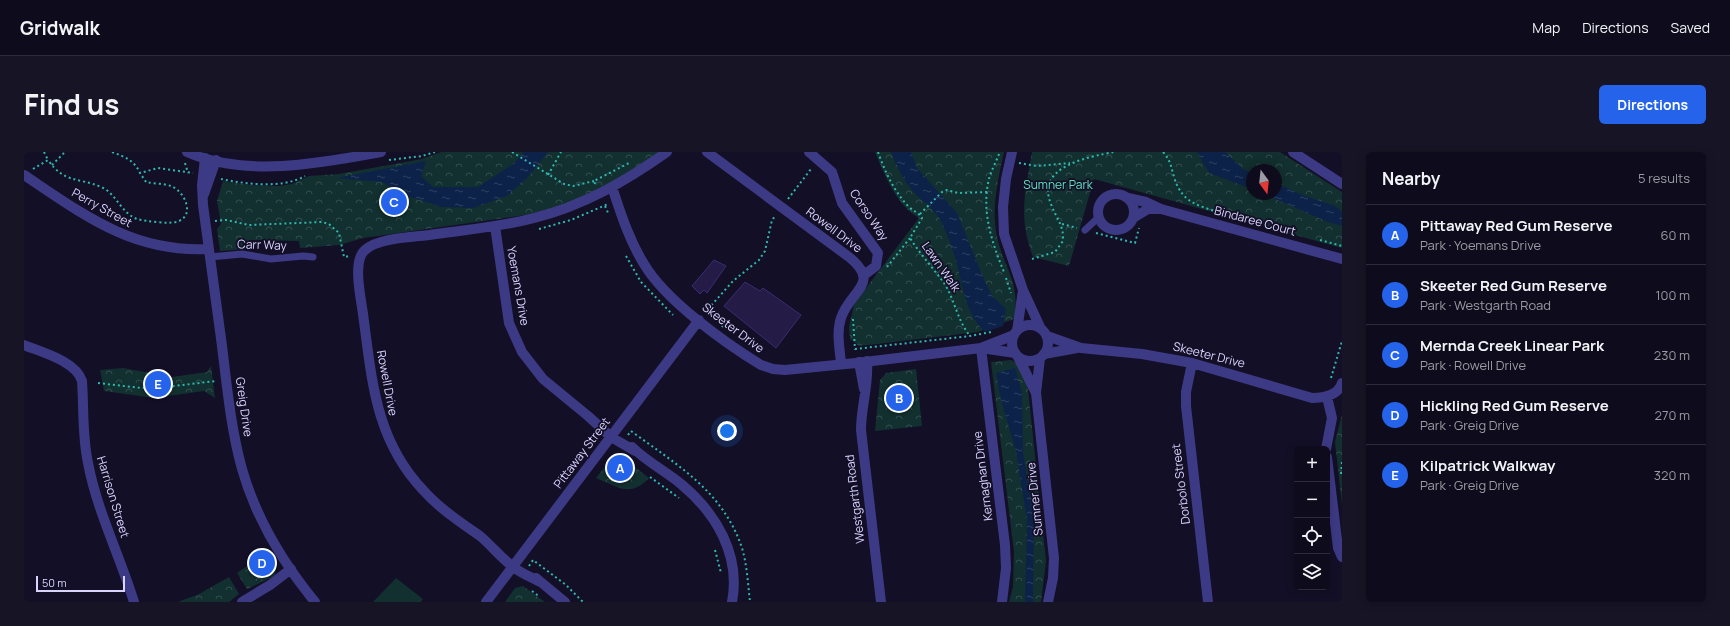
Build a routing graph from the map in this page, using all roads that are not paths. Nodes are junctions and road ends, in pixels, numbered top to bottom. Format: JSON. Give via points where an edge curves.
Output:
{"nodes":[{"id":1,"x":187,"y":152,"type":"edge"},
{"id":2,"x":382,"y":152,"type":"edge"},
{"id":3,"x":667,"y":152,"type":"edge"},
{"id":4,"x":707,"y":152,"type":"edge"},
{"id":5,"x":809,"y":152,"type":"edge"},
{"id":6,"x":1293,"y":152,"type":"edge"},
{"id":7,"x":1011,"y":156,"type":"edge"},
{"id":8,"x":205,"y":158,"type":"junction"},
{"id":9,"x":216,"y":160,"type":"junction"},
{"id":10,"x":26,"y":176,"type":"edge"},
{"id":11,"x":1342,"y":184,"type":"edge"},
{"id":12,"x":612,"y":187,"type":"junction"},
{"id":13,"x":203,"y":198,"type":"junction"},
{"id":14,"x":1128,"y":198,"type":"junction"},
{"id":15,"x":1161,"y":209,"type":"junction"},
{"id":16,"x":1099,"y":217,"type":"junction"},
{"id":17,"x":1136,"y":221,"type":"junction"},
{"id":18,"x":495,"y":226,"type":"junction"},
{"id":19,"x":1085,"y":230,"type":"road end"},
{"id":20,"x":209,"y":250,"type":"junction"},
{"id":21,"x":313,"y":257,"type":"dead end"},
{"id":22,"x":1342,"y":259,"type":"edge"},
{"id":23,"x":864,"y":275,"type":"junction"},
{"id":24,"x":1023,"y":290,"type":"junction"},
{"id":25,"x":699,"y":320,"type":"junction"},
{"id":26,"x":1015,"y":333,"type":"junction"},
{"id":27,"x":1044,"y":333,"type":"junction"},
{"id":28,"x":24,"y":345,"type":"edge"},
{"id":29,"x":981,"y":348,"type":"junction"},
{"id":30,"x":1081,"y":348,"type":"junction"},
{"id":31,"x":1017,"y":355,"type":"junction"},
{"id":32,"x":1042,"y":356,"type":"junction"},
{"id":33,"x":863,"y":362,"type":"junction"},
{"id":34,"x":1192,"y":363,"type":"junction"},
{"id":35,"x":841,"y":364,"type":"junction"},
{"id":36,"x":1340,"y":386,"type":"edge"},
{"id":37,"x":1036,"y":393,"type":"junction"},
{"id":38,"x":1327,"y":397,"type":"junction"},
{"id":39,"x":613,"y":434,"type":"junction"},
{"id":40,"x":1327,"y":446,"type":"edge"},
{"id":41,"x":1330,"y":482,"type":"edge"},
{"id":42,"x":1342,"y":557,"type":"edge"},
{"id":43,"x":516,"y":563,"type":"junction"},
{"id":44,"x":293,"y":572,"type":"junction"},
{"id":45,"x":134,"y":602,"type":"edge"},
{"id":46,"x":242,"y":602,"type":"edge"},
{"id":47,"x":315,"y":602,"type":"edge"},
{"id":48,"x":486,"y":602,"type":"edge"},
{"id":49,"x":565,"y":602,"type":"edge"},
{"id":50,"x":732,"y":602,"type":"edge"},
{"id":51,"x":881,"y":602,"type":"edge"},
{"id":52,"x":1002,"y":602,"type":"edge"},
{"id":53,"x":1048,"y":602,"type":"edge"},
{"id":54,"x":1208,"y":602,"type":"edge"}],
"edges":[{"from":1,"to":8,"type":"street"},
{"from":2,"to":9,"type":"street","via":[[297,165],[254,166]]},
{"from":3,"to":12,"type":"street","name":"Rowell Drive","via":[[643,170]]},
{"from":4,"to":23,"type":"street","name":"Rowell Drive","via":[[849,257]]},
{"from":5,"to":23,"type":"street","name":"Corso Way","via":[[832,172],[842,203],[878,253],[876,266]]},
{"from":6,"to":11,"type":"street"},
{"from":7,"to":24,"type":"street","via":[[1006,179],[1003,220],[1009,250]]},
{"from":8,"to":9,"type":"street"},
{"from":8,"to":13,"type":"street","name":"Greig Drive"},
{"from":9,"to":13,"type":"street","name":"Greig Drive"},
{"from":10,"to":20,"type":"street","name":"Perry Street","via":[[95,222],[115,232],[151,244]]},
{"from":12,"to":18,"type":"street","name":"Rowell Drive","via":[[557,212]]},
{"from":12,"to":25,"type":"street","name":"Skeeter Drive","via":[[628,234],[644,265],[671,297]]},
{"from":13,"to":20,"type":"street","name":"Greig Drive"},
{"from":14,"to":15,"type":"street","name":"Bindaree Court"},
{"from":14,"to":16,"type":"street","name":"Bindaree Court","via":[[1118,194],[1107,196],[1099,205]]},
{"from":14,"to":17,"type":"street","via":[[1134,207]]},
{"from":15,"to":17,"type":"street","name":"Bindaree Court","via":[[1148,209]]},
{"from":15,"to":22,"type":"street","name":"Bindaree Court"},
{"from":16,"to":17,"type":"street","name":"Bindaree Court","via":[[1105,226],[1116,229]]},
{"from":16,"to":19,"type":"lane"},
{"from":18,"to":39,"type":"street","name":"Yoemans Drive","via":[[507,308],[514,337],[531,366],[543,379]]},
{"from":18,"to":43,"type":"street","name":"Rowell Drive","via":[[392,240],[365,250],[359,260],[359,281],[377,410],[396,454],[422,490],[435,503]]},
{"from":20,"to":21,"type":"lane","name":"Carr Way","via":[[271,259]]},
{"from":20,"to":44,"type":"street","name":"Greig Drive","via":[[236,442],[249,490],[269,535]]},
{"from":23,"to":35,"type":"street","via":[[862,284],[846,306],[839,327]]},
{"from":24,"to":26,"type":"street"},
{"from":24,"to":27,"type":"street"},
{"from":25,"to":35,"type":"street","name":"Skeeter Drive","via":[[749,358],[773,369]]},
{"from":25,"to":39,"type":"street","name":"Pittaway Street"},
{"from":26,"to":27,"type":"street","via":[[1026,326],[1036,326]]},
{"from":26,"to":29,"type":"street","name":"Skeeter Drive","via":[[999,335]]},
{"from":26,"to":31,"type":"street","via":[[1012,341]]},
{"from":27,"to":30,"type":"street","name":"Skeeter Drive"},
{"from":27,"to":32,"type":"street","via":[[1048,346]]},
{"from":28,"to":45,"type":"street","name":"Harrison Street","via":[[66,363],[79,373],[82,381],[83,436],[88,464]]},
{"from":29,"to":31,"type":"street","name":"Skeeter Drive"},
{"from":29,"to":33,"type":"street","name":"Skeeter Drive"},
{"from":29,"to":52,"type":"street","name":"Kernaghan Drive","via":[[1005,545],[1006,568]]},
{"from":30,"to":32,"type":"street","name":"Skeeter Drive"},
{"from":30,"to":34,"type":"street","name":"Skeeter Drive","via":[[1142,354]]},
{"from":31,"to":32,"type":"street","via":[[1029,361]]},
{"from":31,"to":37,"type":"street","name":"Sumner Drive"},
{"from":32,"to":37,"type":"street","name":"Sumner Drive"},
{"from":33,"to":35,"type":"street","name":"Skeeter Drive"},
{"from":33,"to":51,"type":"street","name":"Westgarth Road","via":[[865,393],[861,430]]},
{"from":34,"to":38,"type":"street","name":"Skeeter Drive","via":[[1312,398]]},
{"from":34,"to":54,"type":"street","name":"Dorbolo Street","via":[[1186,406]]},
{"from":36,"to":38,"type":"street"},
{"from":37,"to":53,"type":"street","name":"Sumner Drive","via":[[1052,535],[1053,578]]},
{"from":38,"to":40,"type":"street","via":[[1332,418]]},
{"from":39,"to":43,"type":"street","name":"Pittaway Street"},
{"from":39,"to":50,"type":"street","name":"Yoemans Drive","via":[[681,484],[696,498],[719,528],[733,563]]},
{"from":41,"to":42,"type":"street","via":[[1338,548]]},
{"from":43,"to":48,"type":"street","name":"Pittaway Street"},
{"from":43,"to":49,"type":"street","name":"Rowell Drive"},
{"from":44,"to":46,"type":"street"},
{"from":44,"to":47,"type":"street","name":"Greig Drive"}]}
